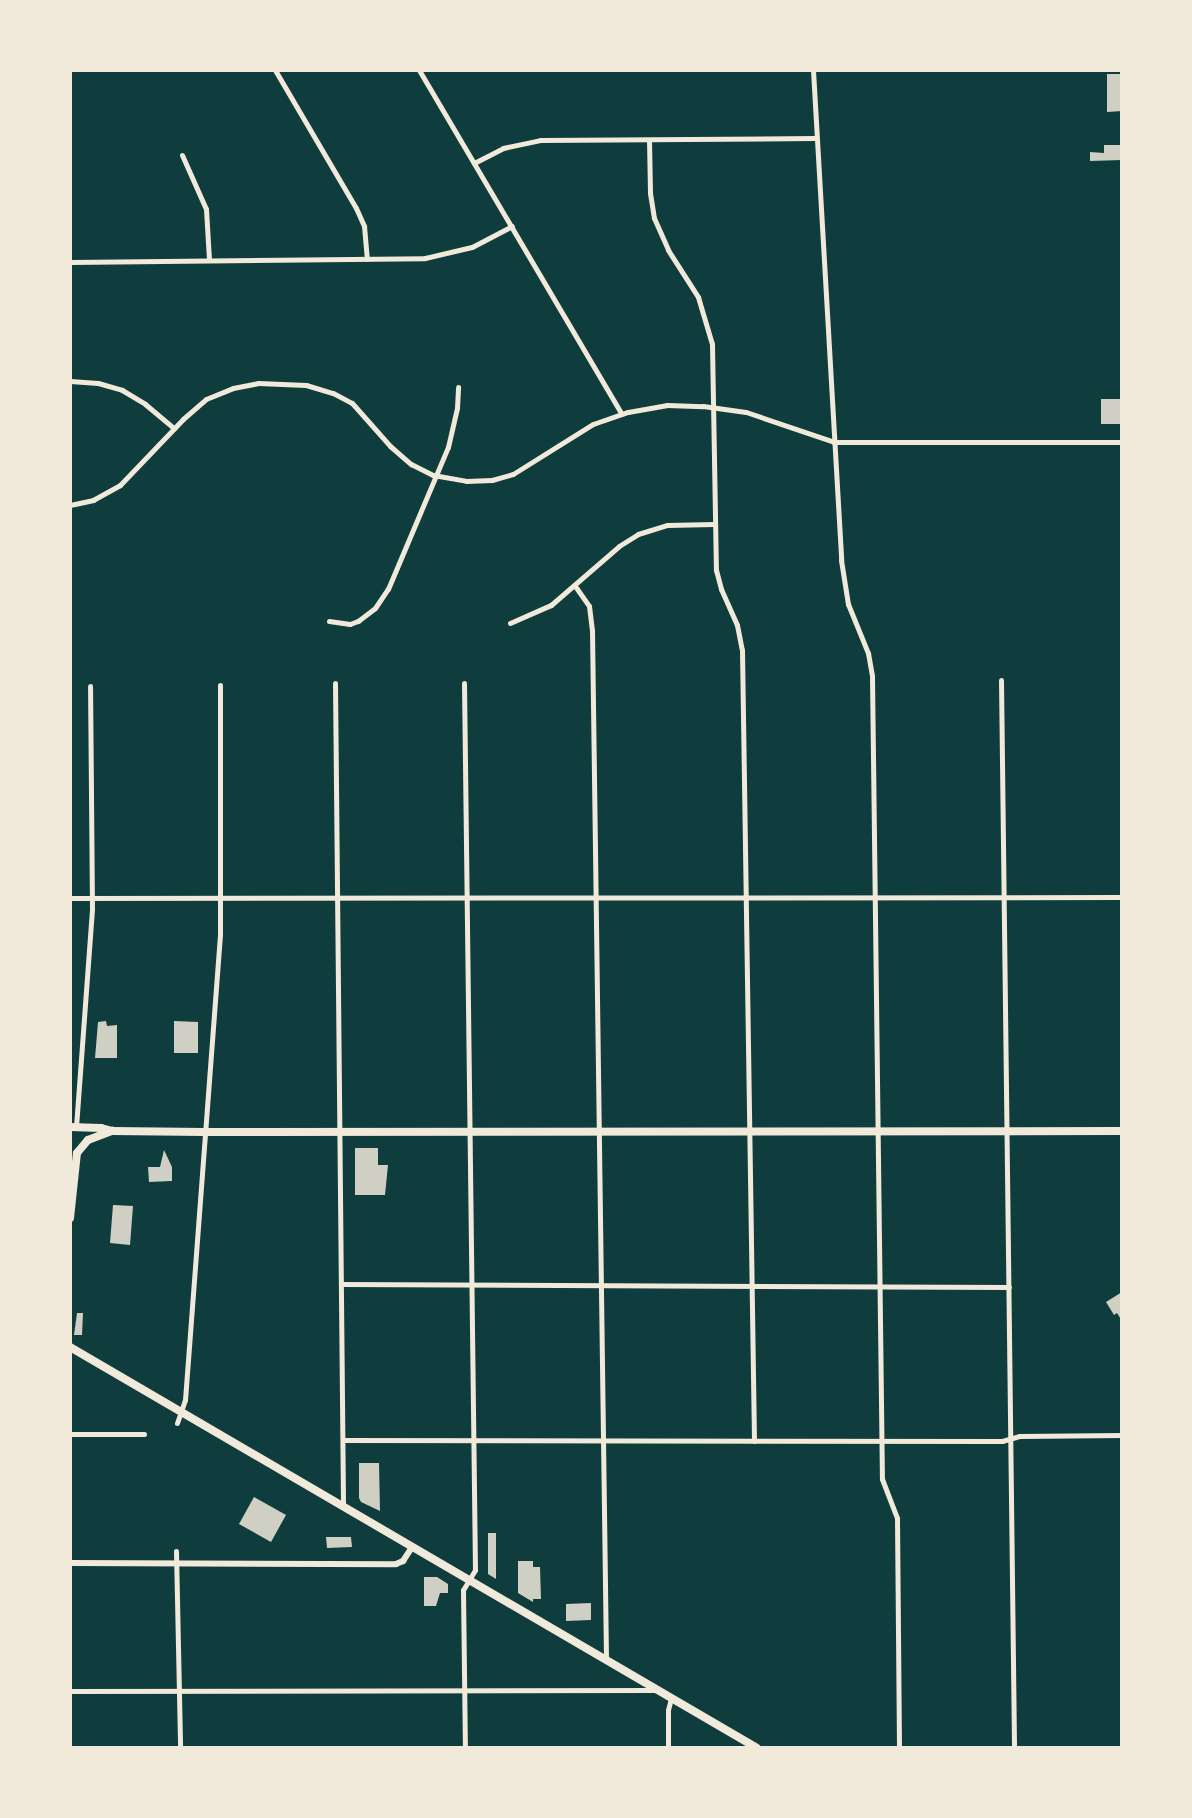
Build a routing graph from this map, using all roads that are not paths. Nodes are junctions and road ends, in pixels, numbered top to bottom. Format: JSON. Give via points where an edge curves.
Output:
{"nodes":[{"id":1,"x":275,"y":70,"type":"edge"},
{"id":2,"x":419,"y":70,"type":"edge"},
{"id":3,"x":813,"y":70,"type":"edge"},
{"id":4,"x":816,"y":138,"type":"junction"},
{"id":5,"x":649,"y":140,"type":"junction"},
{"id":6,"x":182,"y":155,"type":"dead end"},
{"id":7,"x":474,"y":164,"type":"junction"},
{"id":8,"x":512,"y":226,"type":"junction"},
{"id":9,"x":367,"y":259,"type":"junction"},
{"id":10,"x":209,"y":260,"type":"junction"},
{"id":11,"x":70,"y":262,"type":"edge"},
{"id":12,"x":70,"y":381,"type":"edge"},
{"id":13,"x":458,"y":387,"type":"dead end"},
{"id":14,"x":713,"y":407,"type":"junction"},
{"id":15,"x":622,"y":414,"type":"junction"},
{"id":16,"x":174,"y":428,"type":"junction"},
{"id":17,"x":834,"y":442,"type":"junction"},
{"id":18,"x":1122,"y":442,"type":"edge"},
{"id":19,"x":435,"y":476,"type":"junction"},
{"id":20,"x":70,"y":506,"type":"edge"},
{"id":21,"x":714,"y":524,"type":"junction"},
{"id":22,"x":575,"y":586,"type":"junction"},
{"id":23,"x":330,"y":621,"type":"dead end"},
{"id":24,"x":510,"y":623,"type":"dead end"},
{"id":25,"x":1001,"y":680,"type":"dead end"},
{"id":26,"x":335,"y":683,"type":"dead end"},
{"id":27,"x":464,"y":683,"type":"dead end"},
{"id":28,"x":219,"y":685,"type":"dead end"},
{"id":29,"x":90,"y":686,"type":"dead end"},
{"id":30,"x":1122,"y":897,"type":"edge"},
{"id":31,"x":70,"y":898,"type":"edge"},
{"id":32,"x":93,"y":898,"type":"junction"},
{"id":33,"x":221,"y":898,"type":"junction"},
{"id":34,"x":338,"y":898,"type":"junction"},
{"id":35,"x":466,"y":899,"type":"junction"},
{"id":36,"x":595,"y":899,"type":"junction"},
{"id":37,"x":746,"y":899,"type":"junction"},
{"id":38,"x":874,"y":899,"type":"junction"},
{"id":39,"x":1002,"y":899,"type":"junction"},
{"id":40,"x":73,"y":1127,"type":"edge"},
{"id":41,"x":112,"y":1131,"type":"junction"},
{"id":42,"x":599,"y":1131,"type":"junction"},
{"id":43,"x":1122,"y":1131,"type":"edge"},
{"id":44,"x":204,"y":1132,"type":"junction"},
{"id":45,"x":341,"y":1132,"type":"junction"},
{"id":46,"x":749,"y":1132,"type":"junction"},
{"id":47,"x":1006,"y":1132,"type":"junction"},
{"id":48,"x":470,"y":1133,"type":"junction"},
{"id":49,"x":878,"y":1133,"type":"junction"},
{"id":50,"x":70,"y":1153,"type":"edge"},
{"id":51,"x":74,"y":1166,"type":"junction"},
{"id":52,"x":70,"y":1218,"type":"edge"},
{"id":53,"x":342,"y":1284,"type":"junction"},
{"id":54,"x":472,"y":1286,"type":"junction"},
{"id":55,"x":600,"y":1287,"type":"junction"},
{"id":56,"x":750,"y":1287,"type":"junction"},
{"id":57,"x":880,"y":1287,"type":"junction"},
{"id":58,"x":1009,"y":1287,"type":"junction"},
{"id":59,"x":70,"y":1347,"type":"edge"},
{"id":60,"x":180,"y":1412,"type":"junction"},
{"id":61,"x":177,"y":1423,"type":"dead end"},
{"id":62,"x":70,"y":1434,"type":"edge"},
{"id":63,"x":144,"y":1434,"type":"dead end"},
{"id":64,"x":1122,"y":1435,"type":"edge"},
{"id":65,"x":1011,"y":1438,"type":"junction"},
{"id":66,"x":343,"y":1440,"type":"junction"},
{"id":67,"x":473,"y":1441,"type":"junction"},
{"id":68,"x":603,"y":1441,"type":"junction"},
{"id":69,"x":754,"y":1441,"type":"junction"},
{"id":70,"x":882,"y":1441,"type":"junction"},
{"id":71,"x":343,"y":1507,"type":"junction"},
{"id":72,"x":412,"y":1547,"type":"junction"},
{"id":73,"x":176,"y":1551,"type":"dead end"},
{"id":74,"x":70,"y":1563,"type":"edge"},
{"id":75,"x":176,"y":1563,"type":"junction"},
{"id":76,"x":470,"y":1581,"type":"junction"},
{"id":77,"x":606,"y":1659,"type":"junction"},
{"id":78,"x":180,"y":1690,"type":"junction"},
{"id":79,"x":658,"y":1690,"type":"junction"},
{"id":80,"x":70,"y":1691,"type":"edge"},
{"id":81,"x":464,"y":1692,"type":"junction"},
{"id":82,"x":671,"y":1698,"type":"junction"},
{"id":83,"x":180,"y":1748,"type":"edge"},
{"id":84,"x":465,"y":1748,"type":"edge"},
{"id":85,"x":668,"y":1748,"type":"edge"},
{"id":86,"x":757,"y":1748,"type":"edge"},
{"id":87,"x":899,"y":1748,"type":"edge"},
{"id":88,"x":1014,"y":1748,"type":"edge"}],
"edges":[{"from":1,"to":9,"type":"street","via":[[356,208],[364,226]]},
{"from":2,"to":7,"type":"street"},
{"from":3,"to":4,"type":"street"},
{"from":4,"to":5,"type":"street"},
{"from":4,"to":17,"type":"street"},
{"from":5,"to":7,"type":"street","via":[[530,141],[503,148]]},
{"from":5,"to":14,"type":"street","via":[[654,218],[696,294],[711,337]]},
{"from":6,"to":10,"type":"street","via":[[206,209]]},
{"from":7,"to":8,"type":"street"},
{"from":8,"to":9,"type":"street","via":[[452,253]]},
{"from":8,"to":15,"type":"street"},
{"from":9,"to":10,"type":"street"},
{"from":10,"to":11,"type":"street"},
{"from":12,"to":16,"type":"street","via":[[98,382],[122,390]]},
{"from":13,"to":19,"type":"street","via":[[453,430]]},
{"from":14,"to":15,"type":"street","via":[[667,405]]},
{"from":14,"to":17,"type":"street","via":[[759,416]]},
{"from":14,"to":21,"type":"street"},
{"from":15,"to":19,"type":"street","via":[[583,429],[507,477],[474,481]]},
{"from":16,"to":19,"type":"street","via":[[201,402],[233,388],[258,383],[306,385],[352,403],[400,455]]},
{"from":16,"to":20,"type":"street","via":[[120,485],[93,500]]},
{"from":17,"to":18,"type":"street"},
{"from":17,"to":38,"type":"street","via":[[845,590],[872,666]]},
{"from":19,"to":23,"type":"street","via":[[378,605],[355,623]]},
{"from":21,"to":22,"type":"street","via":[[672,524],[643,532],[619,546]]},
{"from":21,"to":37,"type":"street","via":[[717,575],[737,625],[742,650]]},
{"from":22,"to":24,"type":"street","via":[[547,608]]},
{"from":22,"to":36,"type":"street","via":[[589,606],[592,627]]},
{"from":25,"to":39,"type":"street"},
{"from":26,"to":34,"type":"street"},
{"from":27,"to":35,"type":"street"},
{"from":28,"to":33,"type":"street"},
{"from":29,"to":32,"type":"street"},
{"from":30,"to":39,"type":"street"},
{"from":31,"to":32,"type":"street"},
{"from":32,"to":33,"type":"street"},
{"from":32,"to":40,"type":"street"},
{"from":33,"to":34,"type":"street"},
{"from":33,"to":44,"type":"street"},
{"from":34,"to":35,"type":"street"},
{"from":34,"to":45,"type":"street"},
{"from":35,"to":36,"type":"street"},
{"from":35,"to":48,"type":"street"},
{"from":36,"to":37,"type":"street"},
{"from":36,"to":42,"type":"street"},
{"from":37,"to":38,"type":"street"},
{"from":37,"to":46,"type":"street"},
{"from":38,"to":39,"type":"street"},
{"from":38,"to":49,"type":"street"},
{"from":39,"to":47,"type":"street"},
{"from":40,"to":41,"type":"main road"},
{"from":41,"to":44,"type":"main road"},
{"from":41,"to":51,"type":"main road","via":[[85,1142]]},
{"from":42,"to":46,"type":"main road"},
{"from":42,"to":48,"type":"main road"},
{"from":42,"to":55,"type":"street"},
{"from":43,"to":47,"type":"main road"},
{"from":44,"to":45,"type":"main road"},
{"from":44,"to":60,"type":"street","via":[[185,1400]]},
{"from":45,"to":48,"type":"main road"},
{"from":45,"to":53,"type":"street"},
{"from":46,"to":49,"type":"main road"},
{"from":46,"to":56,"type":"street"},
{"from":47,"to":49,"type":"main road"},
{"from":47,"to":58,"type":"street"},
{"from":48,"to":54,"type":"street"},
{"from":49,"to":57,"type":"street"},
{"from":50,"to":51,"type":"main road"},
{"from":51,"to":52,"type":"main road"},
{"from":53,"to":54,"type":"street"},
{"from":53,"to":66,"type":"street"},
{"from":54,"to":55,"type":"street"},
{"from":54,"to":67,"type":"street"},
{"from":55,"to":56,"type":"street"},
{"from":55,"to":68,"type":"street"},
{"from":56,"to":57,"type":"street"},
{"from":56,"to":69,"type":"street"},
{"from":57,"to":58,"type":"street"},
{"from":57,"to":70,"type":"street"},
{"from":58,"to":65,"type":"street"},
{"from":59,"to":60,"type":"main road"},
{"from":60,"to":61,"type":"street"},
{"from":60,"to":71,"type":"main road"},
{"from":62,"to":63,"type":"street"},
{"from":64,"to":65,"type":"street"},
{"from":65,"to":70,"type":"street","via":[[1002,1442]]},
{"from":65,"to":88,"type":"street"},
{"from":66,"to":67,"type":"street"},
{"from":66,"to":71,"type":"street"},
{"from":67,"to":68,"type":"street"},
{"from":67,"to":76,"type":"street","via":[[475,1570]]},
{"from":68,"to":69,"type":"street"},
{"from":68,"to":77,"type":"street"},
{"from":69,"to":70,"type":"street"},
{"from":70,"to":87,"type":"street","via":[[882,1483],[897,1518]]},
{"from":71,"to":72,"type":"main road"},
{"from":72,"to":75,"type":"street","via":[[403,1561],[396,1564]]},
{"from":72,"to":76,"type":"main road"},
{"from":73,"to":75,"type":"street"},
{"from":74,"to":75,"type":"street"},
{"from":75,"to":78,"type":"street"},
{"from":76,"to":77,"type":"main road"},
{"from":76,"to":81,"type":"street","via":[[463,1590]]},
{"from":77,"to":79,"type":"main road"},
{"from":78,"to":80,"type":"street"},
{"from":78,"to":81,"type":"street"},
{"from":78,"to":83,"type":"street"},
{"from":79,"to":81,"type":"street"},
{"from":79,"to":82,"type":"main road"},
{"from":81,"to":84,"type":"street"},
{"from":82,"to":85,"type":"street"},
{"from":82,"to":86,"type":"main road"}]}
